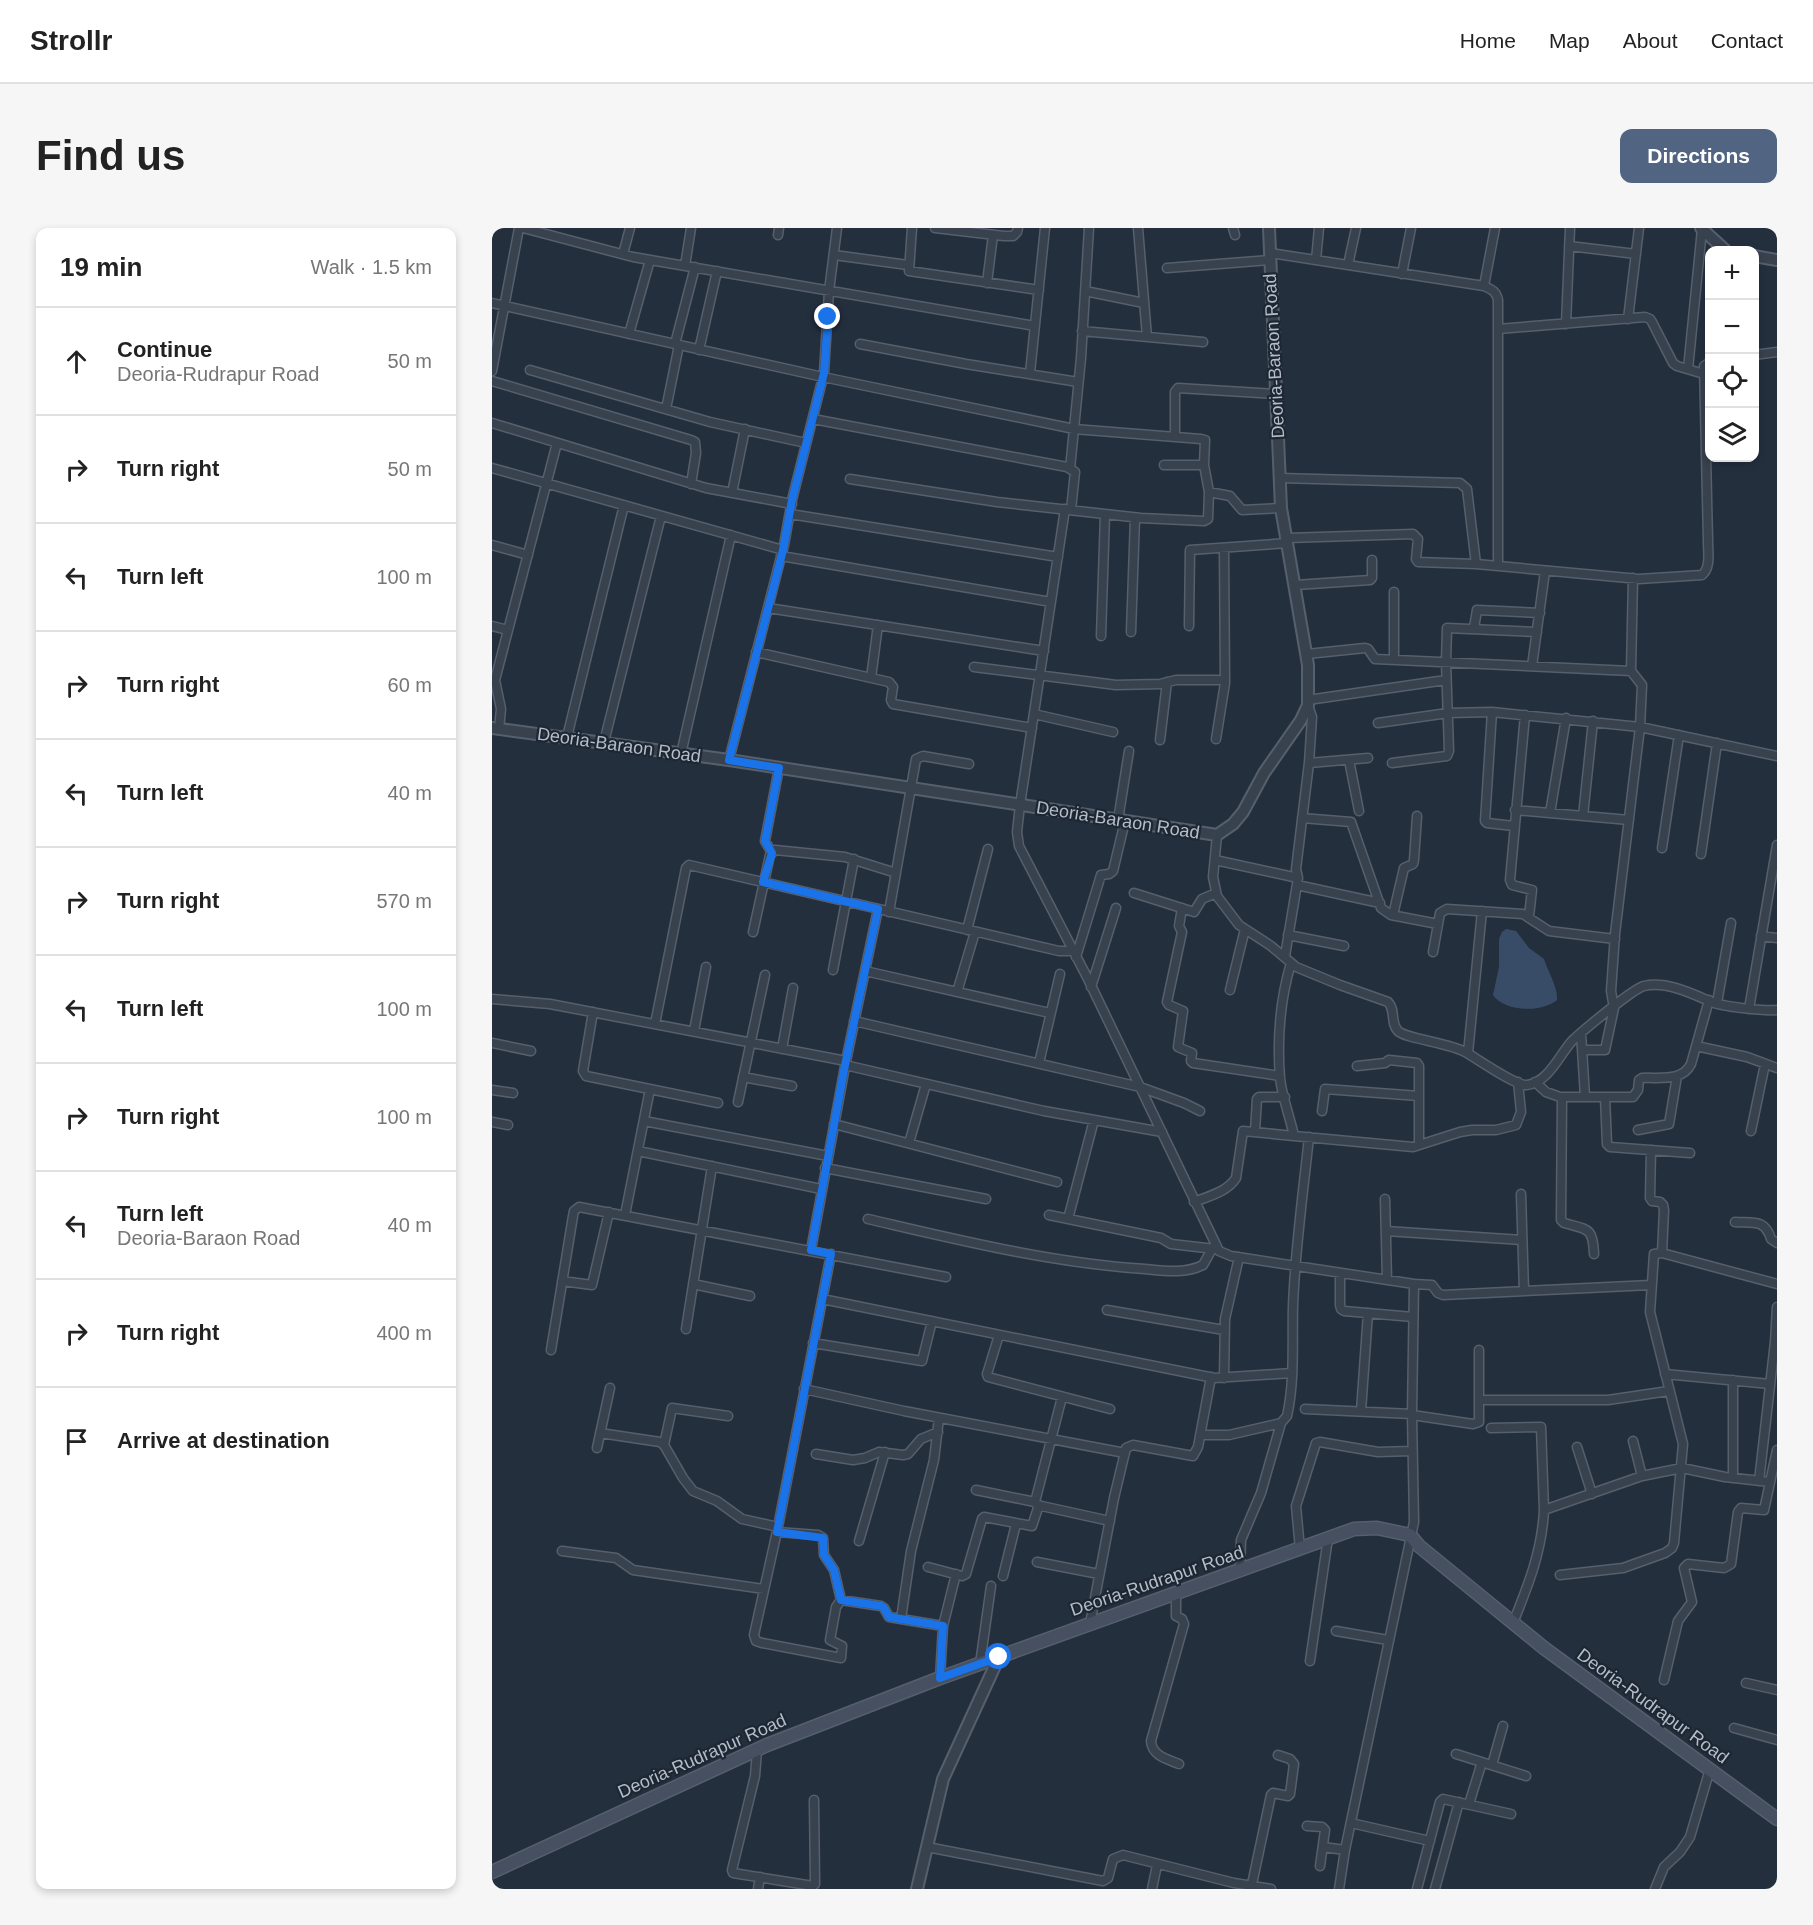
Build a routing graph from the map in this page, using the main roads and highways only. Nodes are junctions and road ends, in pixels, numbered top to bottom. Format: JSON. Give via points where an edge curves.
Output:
{"nodes":[{"id":1,"x":1777,"y":1819,"type":"edge"},
{"id":2,"x":492,"y":1872,"type":"edge"}],
"edges":[{"from":1,"to":2,"type":"main road","name":"Deoria-Rudrapur Road","via":[[1544,1648],[1410,1535],[1354,1528],[940,1678],[757,1750]]}]}
